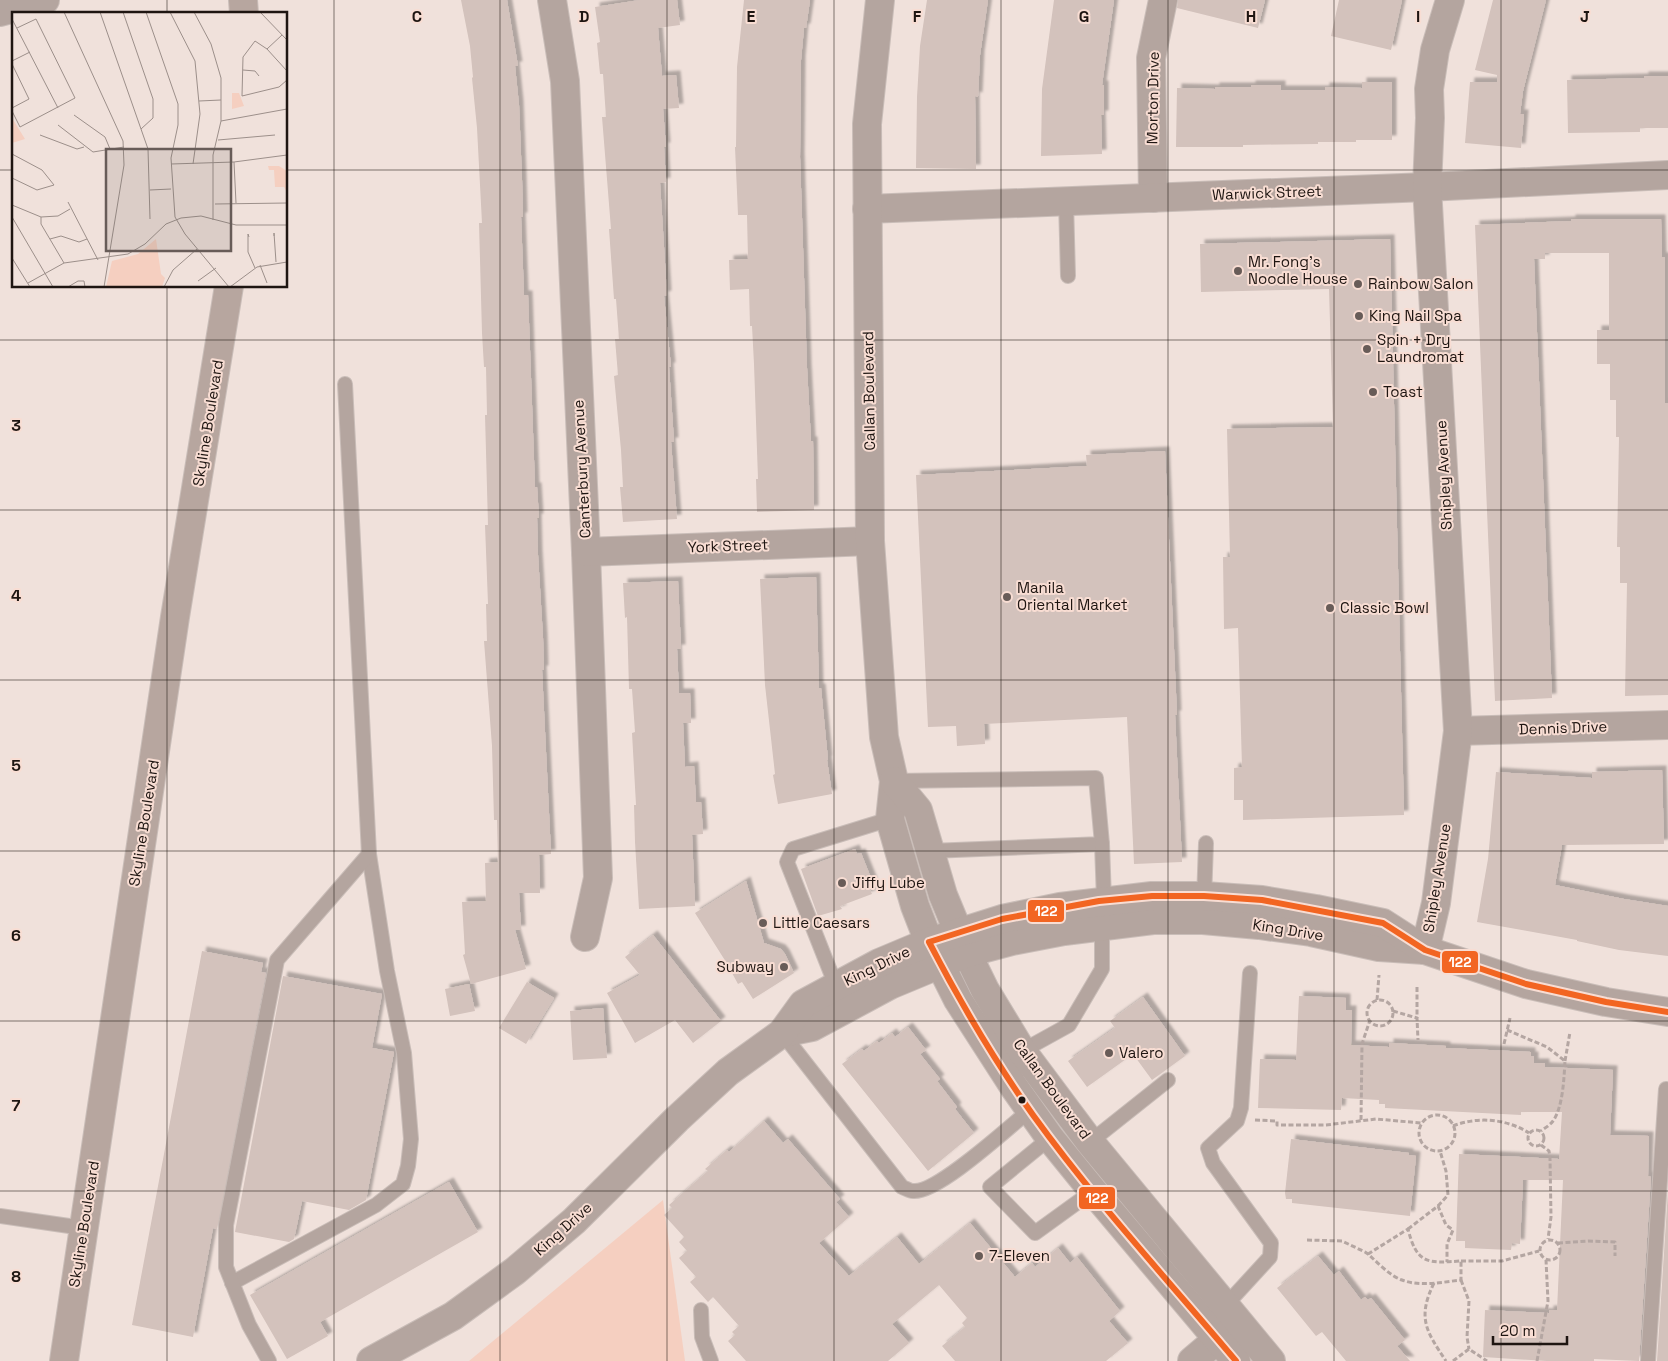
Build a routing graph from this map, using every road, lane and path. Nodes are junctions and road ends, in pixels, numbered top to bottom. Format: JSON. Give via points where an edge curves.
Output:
{"nodes":[{"id":1,"x":46,"y":0,"type":"edge"},
{"id":2,"x":552,"y":0,"type":"edge"},
{"id":3,"x":880,"y":0,"type":"edge"},
{"id":4,"x":1163,"y":0,"type":"edge"},
{"id":5,"x":1450,"y":0,"type":"edge"},
{"id":6,"x":0,"y":12,"type":"edge"},
{"id":7,"x":1668,"y":175,"type":"edge"},
{"id":8,"x":1427,"y":187,"type":"junction"},
{"id":9,"x":1154,"y":198,"type":"junction"},
{"id":10,"x":1066,"y":202,"type":"junction"},
{"id":11,"x":867,"y":209,"type":"junction"},
{"id":12,"x":1068,"y":276,"type":"dead end"},
{"id":13,"x":229,"y":288,"type":"edge"},
{"id":14,"x":345,"y":384,"type":"dead end"},
{"id":15,"x":870,"y":541,"type":"junction"},
{"id":16,"x":586,"y":552,"type":"junction"},
{"id":17,"x":1668,"y":724,"type":"edge"},
{"id":18,"x":1458,"y":730,"type":"junction"},
{"id":19,"x":894,"y":780,"type":"junction"},
{"id":20,"x":890,"y":819,"type":"junction"},
{"id":21,"x":1102,"y":844,"type":"junction"},
{"id":22,"x":1206,"y":844,"type":"dead end"},
{"id":23,"x":930,"y":851,"type":"junction"},
{"id":24,"x":369,"y":854,"type":"junction"},
{"id":25,"x":1203,"y":908,"type":"junction"},
{"id":26,"x":1103,"y":913,"type":"junction"},
{"id":27,"x":584,"y":937,"type":"dead end"},
{"id":28,"x":963,"y":942,"type":"junction"},
{"id":29,"x":1424,"y":950,"type":"junction"},
{"id":30,"x":934,"y":953,"type":"junction"},
{"id":31,"x":1250,"y":973,"type":"dead end"},
{"id":32,"x":1379,"y":975,"type":"dead end"},
{"id":33,"x":836,"y":986,"type":"junction"},
{"id":34,"x":1417,"y":986,"type":"dead end"},
{"id":35,"x":1377,"y":1000,"type":"junction"},
{"id":36,"x":1393,"y":1011,"type":"junction"},
{"id":37,"x":1668,"y":1012,"type":"edge"},
{"id":38,"x":1417,"y":1018,"type":"junction"},
{"id":39,"x":1510,"y":1018,"type":"dead end"},
{"id":40,"x":1370,"y":1020,"type":"junction"},
{"id":41,"x":1507,"y":1030,"type":"junction"},
{"id":42,"x":1570,"y":1032,"type":"dead end"},
{"id":43,"x":782,"y":1033,"type":"junction"},
{"id":44,"x":1418,"y":1040,"type":"dead end"},
{"id":45,"x":1504,"y":1044,"type":"dead end"},
{"id":46,"x":1022,"y":1051,"type":"junction"},
{"id":47,"x":1565,"y":1061,"type":"junction"},
{"id":48,"x":1168,"y":1080,"type":"dead end"},
{"id":49,"x":1666,"y":1088,"type":"dead end"},
{"id":50,"x":1030,"y":1110,"type":"junction"},
{"id":51,"x":1239,"y":1115,"type":"junction"},
{"id":52,"x":1361,"y":1120,"type":"junction"},
{"id":53,"x":1421,"y":1123,"type":"junction"},
{"id":54,"x":1453,"y":1126,"type":"junction"},
{"id":55,"x":1540,"y":1131,"type":"junction"},
{"id":56,"x":1529,"y":1133,"type":"junction"},
{"id":57,"x":1050,"y":1138,"type":"junction"},
{"id":58,"x":1090,"y":1142,"type":"junction"},
{"id":59,"x":1541,"y":1145,"type":"junction"},
{"id":60,"x":1440,"y":1151,"type":"junction"},
{"id":61,"x":1093,"y":1191,"type":"junction"},
{"id":62,"x":1438,"y":1206,"type":"junction"},
{"id":63,"x":0,"y":1216,"type":"edge"},
{"id":64,"x":83,"y":1228,"type":"junction"},
{"id":65,"x":1408,"y":1229,"type":"junction"},
{"id":66,"x":1548,"y":1239,"type":"junction"},
{"id":67,"x":1307,"y":1240,"type":"dead end"},
{"id":68,"x":1558,"y":1243,"type":"junction"},
{"id":69,"x":1539,"y":1252,"type":"junction"},
{"id":70,"x":1368,"y":1254,"type":"junction"},
{"id":71,"x":1615,"y":1256,"type":"dead end"},
{"id":72,"x":1546,"y":1260,"type":"junction"},
{"id":73,"x":1461,"y":1261,"type":"junction"},
{"id":74,"x":1448,"y":1262,"type":"junction"},
{"id":75,"x":1461,"y":1280,"type":"junction"},
{"id":76,"x":232,"y":1283,"type":"junction"},
{"id":77,"x":1434,"y":1283,"type":"junction"},
{"id":78,"x":1225,"y":1306,"type":"junction"},
{"id":79,"x":701,"y":1310,"type":"dead end"},
{"id":80,"x":1218,"y":1339,"type":"junction"},
{"id":81,"x":1469,"y":1349,"type":"junction"},
{"id":82,"x":64,"y":1361,"type":"edge"},
{"id":83,"x":269,"y":1361,"type":"edge"},
{"id":84,"x":371,"y":1361,"type":"edge"},
{"id":85,"x":710,"y":1361,"type":"edge"},
{"id":86,"x":1192,"y":1361,"type":"edge"},
{"id":87,"x":1236,"y":1361,"type":"edge"},
{"id":88,"x":1271,"y":1361,"type":"edge"},
{"id":89,"x":1446,"y":1361,"type":"edge"},
{"id":90,"x":1454,"y":1361,"type":"edge"},
{"id":91,"x":1486,"y":1361,"type":"edge"},
{"id":92,"x":1537,"y":1361,"type":"edge"},
{"id":93,"x":1648,"y":1361,"type":"edge"}],
"edges":[{"from":1,"to":6,"type":"street"},
{"from":2,"to":16,"type":"street","name":"Canterbury Avenue","via":[[565,81]]},
{"from":3,"to":11,"type":"street","name":"Callan Boulevard","via":[[867,124]]},
{"from":4,"to":9,"type":"street","name":"Morton Drive","via":[[1151,58]]},
{"from":5,"to":8,"type":"street","name":"Shipley Avenue","via":[[1435,50],[1429,89]]},
{"from":7,"to":8,"type":"street","name":"Warwick Street"},
{"from":8,"to":9,"type":"street","name":"Warwick Street"},
{"from":8,"to":18,"type":"street","name":"Shipley Avenue"},
{"from":9,"to":10,"type":"street","name":"Warwick Street"},
{"from":10,"to":11,"type":"street","name":"Warwick Street"},
{"from":10,"to":12,"type":"lane"},
{"from":11,"to":15,"type":"street","name":"Callan Boulevard"},
{"from":13,"to":64,"type":"main road","name":"Skyline Boulevard"},
{"from":14,"to":24,"type":"lane"},
{"from":15,"to":16,"type":"street","name":"York Street"},
{"from":15,"to":19,"type":"street","name":"Callan Boulevard","via":[[884,737]]},
{"from":16,"to":27,"type":"street","name":"Canterbury Avenue","via":[[598,878]]},
{"from":17,"to":18,"type":"street","name":"Dennis Drive"},
{"from":18,"to":29,"type":"street","name":"Shipley Avenue","via":[[1436,903]]},
{"from":19,"to":20,"type":"street","name":"Callan Boulevard"},
{"from":19,"to":21,"type":"lane","via":[[1096,778]]},
{"from":19,"to":23,"type":"street","name":"Callan Boulevard","via":[[918,810]]},
{"from":20,"to":30,"type":"street","name":"Callan Boulevard","via":[[915,906]]},
{"from":20,"to":33,"type":"lane","via":[[793,849],[787,862]]},
{"from":21,"to":23,"type":"lane"},
{"from":21,"to":26,"type":"lane"},
{"from":22,"to":25,"type":"lane"},
{"from":23,"to":28,"type":"street","name":"Callan Boulevard"},
{"from":24,"to":76,"type":"lane","via":[[277,960],[226,1225],[226,1266]]},
{"from":24,"to":76,"type":"lane","via":[[387,971],[404,1053],[411,1138],[403,1184],[376,1205]]},
{"from":25,"to":26,"type":"street","name":"King Drive","via":[[1153,920]]},
{"from":25,"to":29,"type":"street","name":"King Drive","via":[[1259,925],[1312,932],[1379,947]]},
{"from":26,"to":28,"type":"street","name":"King Drive","via":[[1012,941]]},
{"from":26,"to":46,"type":"lane","via":[[1102,969],[1069,1025]]},
{"from":28,"to":30,"type":"street","name":"King Drive"},
{"from":28,"to":46,"type":"street","name":"Callan Boulevard","via":[[986,990]]},
{"from":29,"to":37,"type":"street","name":"King Drive","via":[[1526,984]]},
{"from":30,"to":33,"type":"street","name":"King Drive","via":[[879,962]]},
{"from":30,"to":43,"type":"street","name":"King Drive","via":[[890,984],[812,1027]]},
{"from":30,"to":50,"type":"street","name":"Callan Boulevard","via":[[958,1000]]},
{"from":31,"to":51,"type":"lane"},
{"from":32,"to":35,"type":"path"},
{"from":33,"to":43,"type":"street","name":"King Drive","via":[[803,1004]]},
{"from":34,"to":38,"type":"path"},
{"from":35,"to":36,"type":"path","via":[[1385,1000]]},
{"from":35,"to":40,"type":"path","via":[[1368,1008]]},
{"from":36,"to":38,"type":"path"},
{"from":36,"to":40,"type":"path","via":[[1387,1024],[1381,1026]]},
{"from":38,"to":44,"type":"path"},
{"from":39,"to":41,"type":"path"},
{"from":40,"to":52,"type":"path","via":[[1362,1044]]},
{"from":41,"to":45,"type":"path"},
{"from":41,"to":47,"type":"path","via":[[1547,1047]]},
{"from":42,"to":47,"type":"path"},
{"from":43,"to":50,"type":"lane","via":[[902,1187],[914,1192],[934,1186],[951,1175]]},
{"from":43,"to":84,"type":"street","name":"King Drive","via":[[728,1072],[574,1221],[515,1271],[453,1316]]},
{"from":46,"to":58,"type":"street","name":"Callan Boulevard"},
{"from":47,"to":55,"type":"path","via":[[1557,1115]]},
{"from":48,"to":58,"type":"lane"},
{"from":49,"to":93,"type":"lane"},
{"from":50,"to":57,"type":"street","name":"Callan Boulevard"},
{"from":51,"to":52,"type":"path","via":[[1277,1122],[1277,1125],[1326,1125]]},
{"from":51,"to":78,"type":"lane","via":[[1237,1121],[1208,1148],[1213,1163],[1271,1243],[1270,1257]]},
{"from":52,"to":53,"type":"path"},
{"from":53,"to":54,"type":"path","via":[[1436,1114],[1445,1116]]},
{"from":53,"to":60,"type":"path","via":[[1418,1134],[1424,1147]]},
{"from":54,"to":56,"type":"path","via":[[1472,1121],[1498,1122]]},
{"from":54,"to":60,"type":"path","via":[[1455,1137]]},
{"from":55,"to":56,"type":"path"},
{"from":55,"to":59,"type":"path","via":[[1545,1138]]},
{"from":56,"to":59,"type":"path","via":[[1532,1146]]},
{"from":57,"to":61,"type":"street","name":"Callan Boulevard"},
{"from":57,"to":61,"type":"lane","via":[[990,1187],[1035,1233]]},
{"from":58,"to":78,"type":"street","name":"Callan Boulevard"},
{"from":59,"to":66,"type":"path","via":[[1549,1151],[1550,1158]]},
{"from":60,"to":62,"type":"path","via":[[1448,1195]]},
{"from":61,"to":80,"type":"street","name":"Callan Boulevard"},
{"from":62,"to":65,"type":"path"},
{"from":62,"to":74,"type":"path","via":[[1446,1225],[1453,1230],[1447,1244]]},
{"from":63,"to":64,"type":"lane"},
{"from":64,"to":82,"type":"main road","name":"Skyline Boulevard"},
{"from":65,"to":70,"type":"path"},
{"from":65,"to":74,"type":"path","via":[[1414,1250],[1421,1256],[1428,1261]]},
{"from":66,"to":68,"type":"path"},
{"from":66,"to":69,"type":"path","via":[[1543,1241]]},
{"from":67,"to":70,"type":"path","via":[[1342,1241]]},
{"from":68,"to":71,"type":"path","via":[[1615,1242]]},
{"from":68,"to":72,"type":"path","via":[[1559,1253],[1552,1260]]},
{"from":69,"to":72,"type":"path"},
{"from":69,"to":73,"type":"path","via":[[1502,1261]]},
{"from":70,"to":77,"type":"path","via":[[1402,1280]]},
{"from":72,"to":92,"type":"path","via":[[1548,1301]]},
{"from":73,"to":74,"type":"path"},
{"from":73,"to":75,"type":"path"},
{"from":75,"to":77,"type":"path"},
{"from":75,"to":81,"type":"path","via":[[1469,1301],[1466,1337]]},
{"from":76,"to":83,"type":"lane"},
{"from":77,"to":89,"type":"path","via":[[1425,1304],[1424,1316],[1432,1339]]},
{"from":78,"to":80,"type":"street"},
{"from":78,"to":88,"type":"street","name":"Callan Boulevard"},
{"from":79,"to":85,"type":"lane","via":[[702,1337]]},
{"from":80,"to":86,"type":"street"},
{"from":80,"to":87,"type":"street","name":"Callan Boulevard"},
{"from":81,"to":90,"type":"path"},
{"from":81,"to":91,"type":"path"}]}
